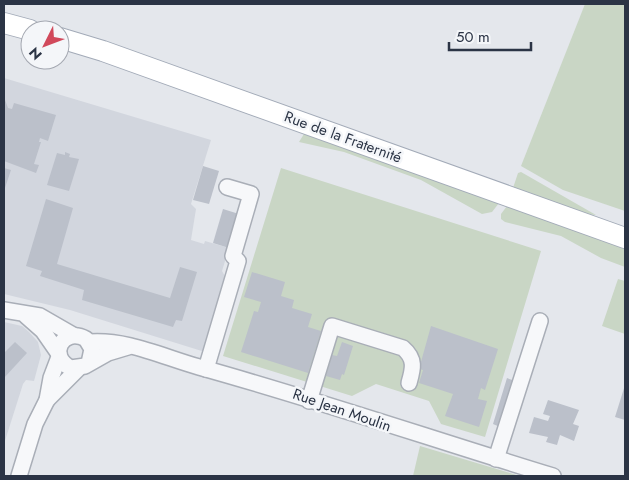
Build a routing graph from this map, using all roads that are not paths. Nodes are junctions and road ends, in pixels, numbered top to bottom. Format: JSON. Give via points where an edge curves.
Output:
{"nodes":[{"id":1,"x":4,"y":24,"type":"edge"},
{"id":2,"x":20,"y":28,"type":"edge"},
{"id":3,"x":70,"y":41,"type":"edge"},
{"id":4,"x":227,"y":187,"type":"dead end"},
{"id":5,"x":625,"y":238,"type":"edge"},
{"id":6,"x":4,"y":310,"type":"edge"},
{"id":7,"x":23,"y":313,"type":"junction"},
{"id":8,"x":540,"y":321,"type":"dead end"},
{"id":9,"x":73,"y":335,"type":"junction"},
{"id":10,"x":89,"y":342,"type":"junction"},
{"id":11,"x":130,"y":346,"type":"junction"},
{"id":12,"x":59,"y":355,"type":"junction"},
{"id":13,"x":83,"y":366,"type":"junction"},
{"id":14,"x":206,"y":369,"type":"junction"},
{"id":15,"x":408,"y":383,"type":"dead end"},
{"id":16,"x":47,"y":400,"type":"junction"},
{"id":17,"x":310,"y":401,"type":"junction"},
{"id":18,"x":496,"y":459,"type":"junction"},
{"id":19,"x":19,"y":476,"type":"edge"},
{"id":20,"x":553,"y":476,"type":"edge"}],
"edges":[{"from":1,"to":2,"type":"main road"},
{"from":3,"to":5,"type":"main road","name":"Rue de la Fraternité"},
{"from":4,"to":14,"type":"street","via":[[251,194],[233,256],[238,261]]},
{"from":6,"to":7,"type":"street"},
{"from":7,"to":9,"type":"street","via":[[40,316]]},
{"from":7,"to":12,"type":"street","via":[[43,331]]},
{"from":8,"to":18,"type":"street"},
{"from":9,"to":10,"type":"street","via":[[80,335]]},
{"from":9,"to":12,"type":"street","via":[[60,345]]},
{"from":10,"to":11,"type":"street","name":"Rue Jean Moulin","via":[[118,342]]},
{"from":10,"to":13,"type":"street","via":[[92,349]]},
{"from":11,"to":13,"type":"street"},
{"from":11,"to":14,"type":"street","name":"Rue Jean Moulin"},
{"from":12,"to":13,"type":"street","via":[[66,366]]},
{"from":12,"to":16,"type":"street"},
{"from":13,"to":16,"type":"street"},
{"from":14,"to":17,"type":"street","name":"Rue Jean Moulin"},
{"from":15,"to":17,"type":"street","via":[[414,366],[403,348],[332,326]]},
{"from":16,"to":19,"type":"street","via":[[35,424]]},
{"from":17,"to":18,"type":"street","name":"Rue Jean Moulin"},
{"from":18,"to":20,"type":"street","name":"Rue Jean Moulin"}]}
